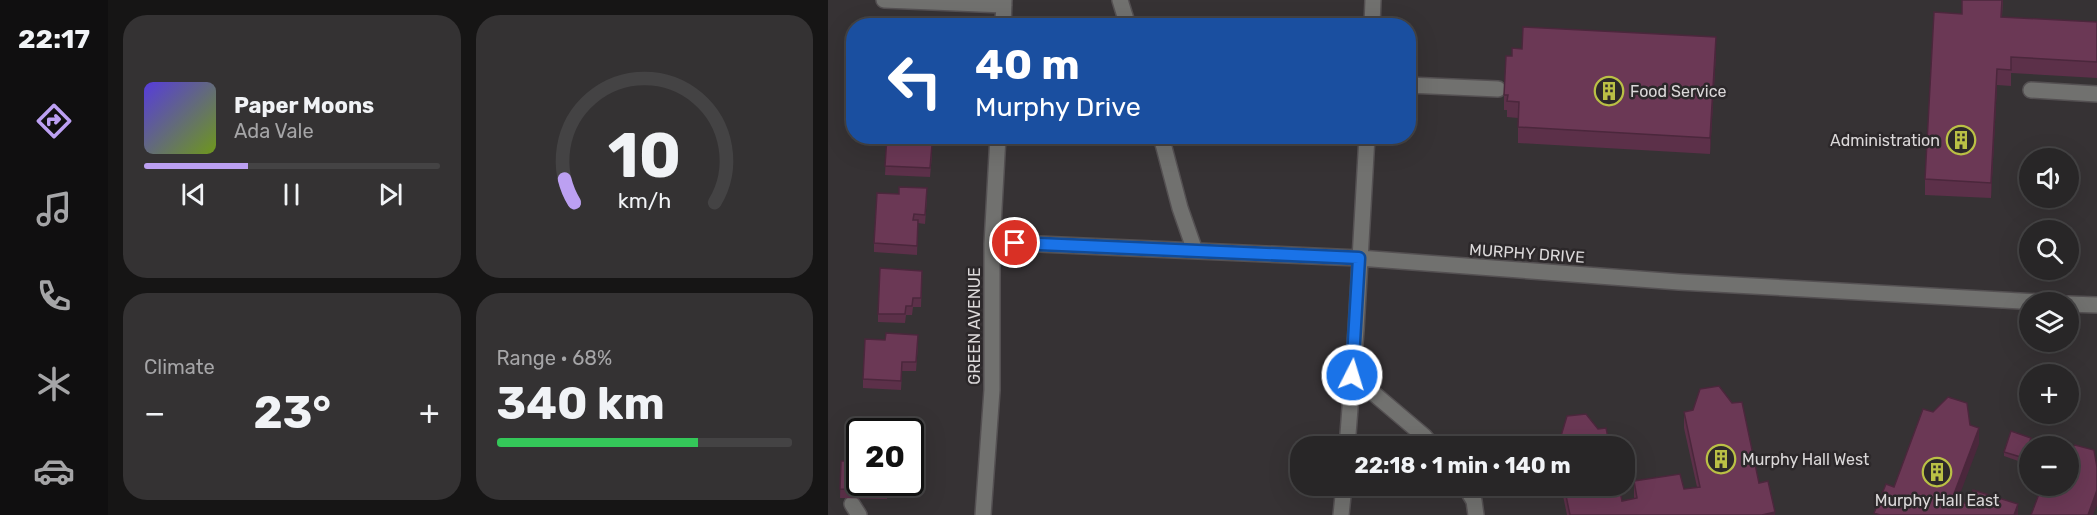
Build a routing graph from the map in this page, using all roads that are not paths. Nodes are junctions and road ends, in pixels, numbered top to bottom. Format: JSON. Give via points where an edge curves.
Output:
{"nodes":[{"id":1,"x":884,"y":0,"type":"edge"},
{"id":2,"x":1120,"y":0,"type":"edge"},
{"id":3,"x":1373,"y":0,"type":"edge"},
{"id":4,"x":1004,"y":2,"type":"edge"},
{"id":5,"x":1003,"y":18,"type":"edge"},
{"id":6,"x":1126,"y":18,"type":"edge"},
{"id":7,"x":1372,"y":18,"type":"edge"},
{"id":8,"x":1416,"y":85,"type":"edge"},
{"id":9,"x":1497,"y":89,"type":"dead end"},
{"id":10,"x":2031,"y":90,"type":"dead end"},
{"id":11,"x":2097,"y":94,"type":"edge"},
{"id":12,"x":998,"y":144,"type":"edge"},
{"id":13,"x":1163,"y":144,"type":"edge"},
{"id":14,"x":1366,"y":144,"type":"edge"},
{"id":15,"x":992,"y":244,"type":"junction"},
{"id":16,"x":1195,"y":251,"type":"junction"},
{"id":17,"x":1359,"y":258,"type":"junction"},
{"id":18,"x":2019,"y":301,"type":"edge"},
{"id":19,"x":2079,"y":304,"type":"edge"},
{"id":20,"x":2097,"y":305,"type":"edge"},
{"id":21,"x":1352,"y":375,"type":"junction"},
{"id":22,"x":1348,"y":436,"type":"edge"},
{"id":23,"x":1424,"y":436,"type":"edge"},
{"id":24,"x":1343,"y":496,"type":"edge"},
{"id":25,"x":1471,"y":496,"type":"edge"},
{"id":26,"x":983,"y":515,"type":"edge"},
{"id":27,"x":1341,"y":515,"type":"edge"},
{"id":28,"x":1476,"y":515,"type":"edge"}],
"edges":[{"from":1,"to":4,"type":"street"},
{"from":2,"to":6,"type":"street"},
{"from":3,"to":7,"type":"street"},
{"from":4,"to":5,"type":"street"},
{"from":8,"to":9,"type":"street"},
{"from":10,"to":11,"type":"street"},
{"from":12,"to":15,"type":"street","name":"GREEN AVENUE"},
{"from":13,"to":16,"type":"street"},
{"from":14,"to":17,"type":"street"},
{"from":15,"to":16,"type":"street","name":"MURPHY DRIVE"},
{"from":15,"to":26,"type":"street","name":"GREEN AVENUE","via":[[992,390]]},
{"from":16,"to":17,"type":"street","name":"MURPHY DRIVE"},
{"from":17,"to":18,"type":"street","name":"MURPHY DRIVE","via":[[1679,282]]},
{"from":17,"to":21,"type":"street"},
{"from":19,"to":20,"type":"street"},
{"from":21,"to":22,"type":"street"},
{"from":21,"to":23,"type":"street"},
{"from":24,"to":27,"type":"street"},
{"from":25,"to":28,"type":"street"}]}
